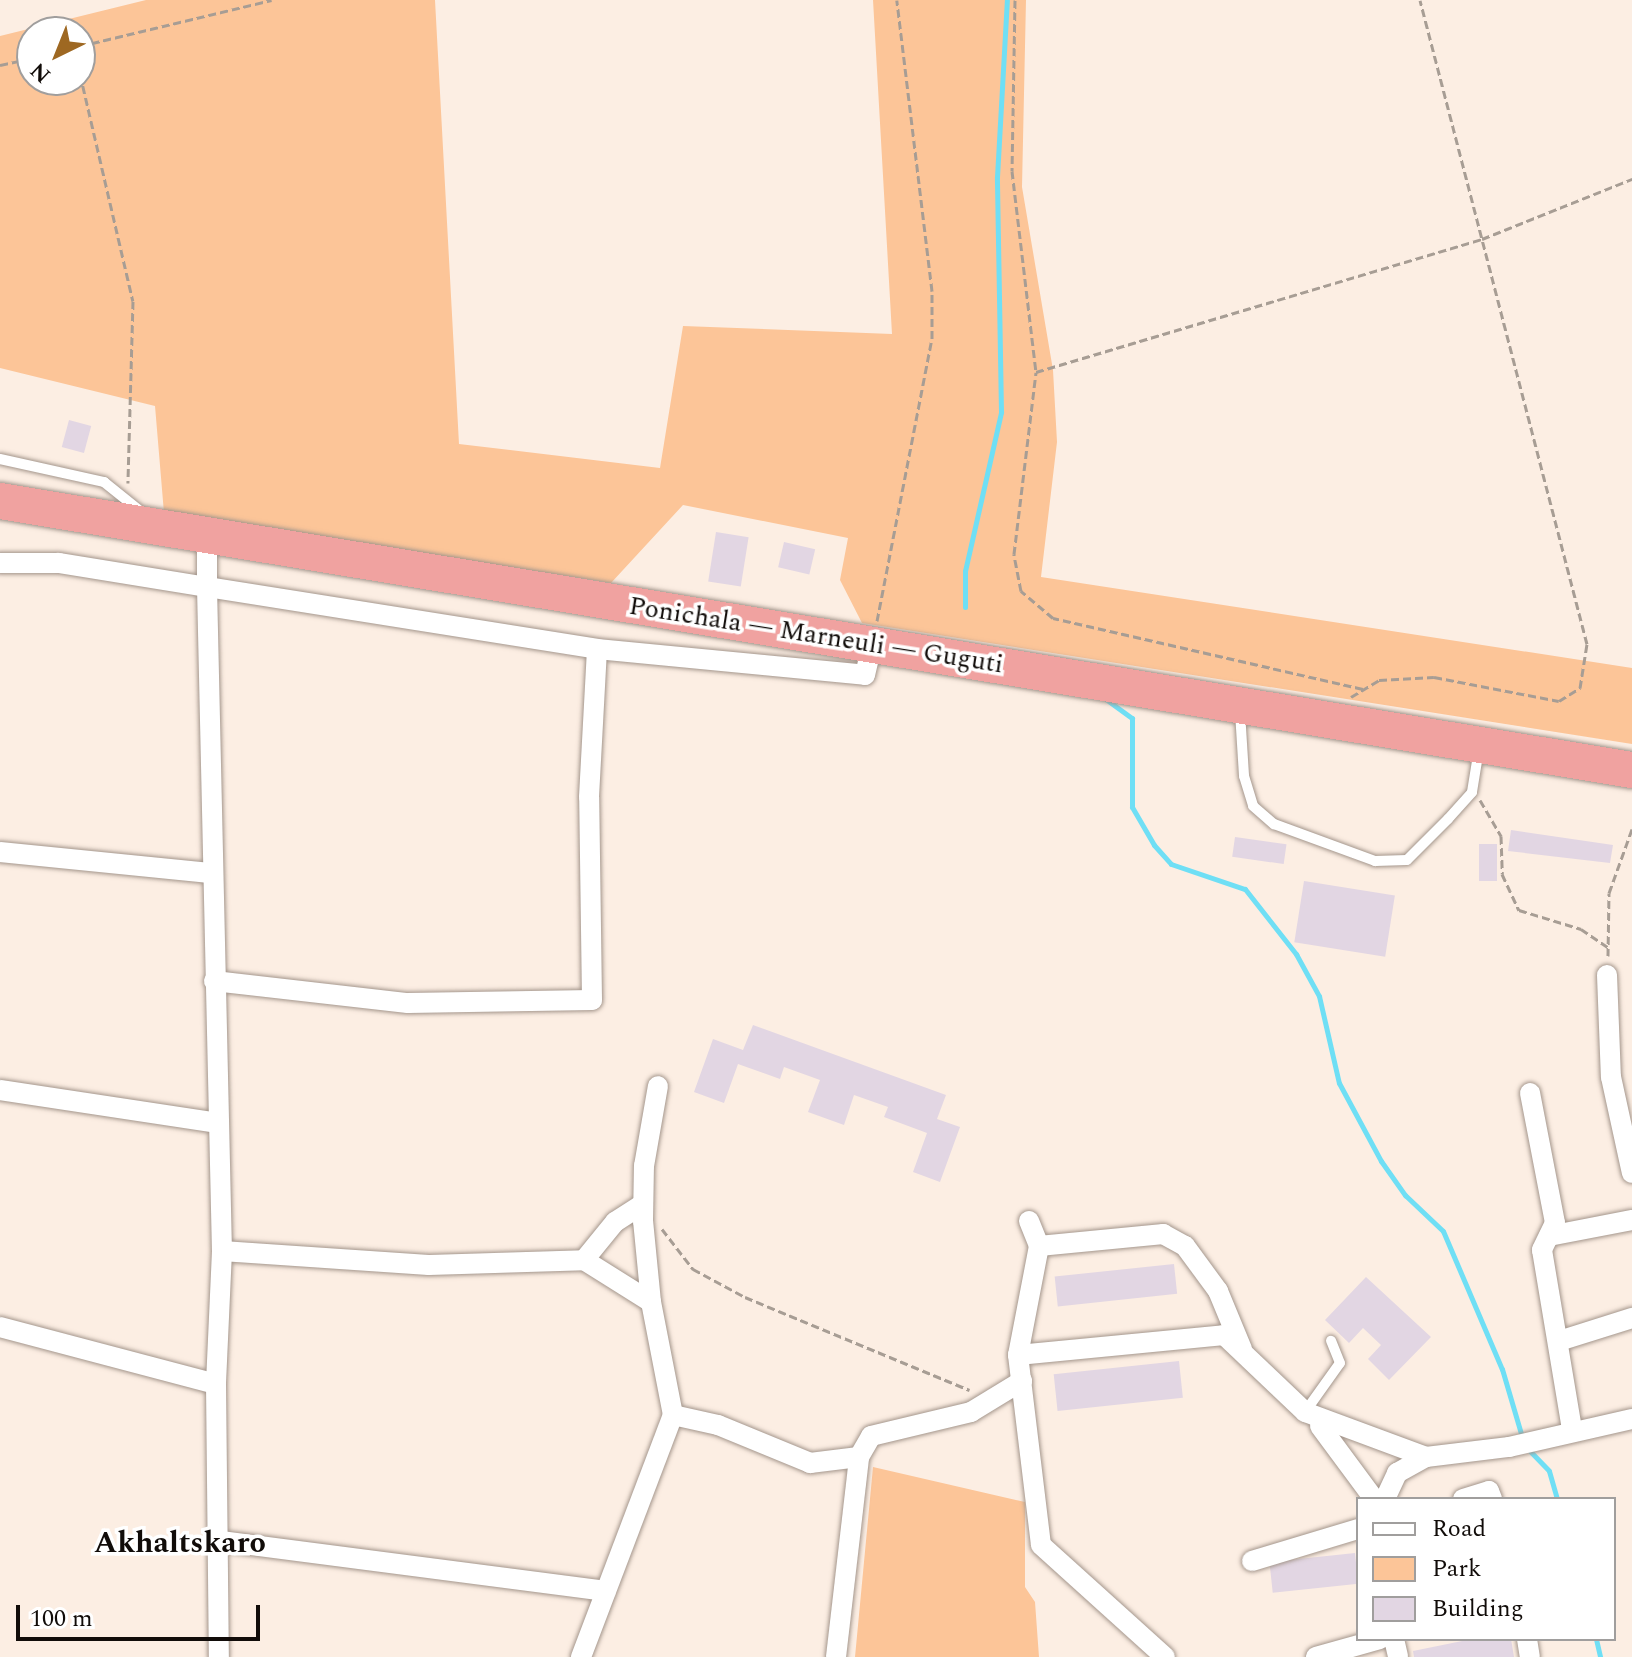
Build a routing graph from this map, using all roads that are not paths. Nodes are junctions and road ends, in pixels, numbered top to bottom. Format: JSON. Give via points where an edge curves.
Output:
{"nodes":[{"id":1,"x":0,"y":459,"type":"edge"},
{"id":2,"x":0,"y":501,"type":"edge"},
{"id":3,"x":157,"y":528,"type":"junction"},
{"id":4,"x":207,"y":539,"type":"junction"},
{"id":5,"x":0,"y":563,"type":"edge"},
{"id":6,"x":207,"y":587,"type":"junction"},
{"id":7,"x":872,"y":645,"type":"junction"},
{"id":8,"x":597,"y":649,"type":"junction"},
{"id":9,"x":1240,"y":706,"type":"junction"},
{"id":10,"x":1480,"y":745,"type":"junction"},
{"id":11,"x":1632,"y":770,"type":"edge"},
{"id":12,"x":0,"y":852,"type":"edge"},
{"id":13,"x":210,"y":873,"type":"junction"},
{"id":14,"x":1607,"y":975,"type":"road end"},
{"id":15,"x":214,"y":981,"type":"junction"},
{"id":16,"x":658,"y":1086,"type":"dead end"},
{"id":17,"x":0,"y":1090,"type":"edge"},
{"id":18,"x":1530,"y":1093,"type":"dead end"},
{"id":19,"x":217,"y":1123,"type":"junction"},
{"id":20,"x":1632,"y":1173,"type":"edge"},
{"id":21,"x":643,"y":1204,"type":"junction"},
{"id":22,"x":1632,"y":1220,"type":"edge"},
{"id":23,"x":1029,"y":1221,"type":"dead end"},
{"id":24,"x":1549,"y":1236,"type":"junction"},
{"id":25,"x":1039,"y":1246,"type":"junction"},
{"id":26,"x":222,"y":1251,"type":"junction"},
{"id":27,"x":584,"y":1260,"type":"junction"},
{"id":28,"x":651,"y":1302,"type":"junction"},
{"id":29,"x":1632,"y":1318,"type":"edge"},
{"id":30,"x":0,"y":1327,"type":"edge"},
{"id":31,"x":1331,"y":1341,"type":"dead end"},
{"id":32,"x":1559,"y":1341,"type":"junction"},
{"id":33,"x":1018,"y":1355,"type":"junction"},
{"id":34,"x":1249,"y":1366,"type":"junction"},
{"id":35,"x":1022,"y":1381,"type":"junction"},
{"id":36,"x":216,"y":1384,"type":"junction"},
{"id":37,"x":1305,"y":1412,"type":"junction"},
{"id":38,"x":673,"y":1415,"type":"junction"},
{"id":39,"x":1632,"y":1419,"type":"edge"},
{"id":40,"x":1572,"y":1430,"type":"junction"},
{"id":41,"x":859,"y":1457,"type":"junction"},
{"id":42,"x":1426,"y":1457,"type":"junction"},
{"id":43,"x":1373,"y":1497,"type":"edge"},
{"id":44,"x":1386,"y":1497,"type":"edge"},
{"id":45,"x":1470,"y":1497,"type":"edge"},
{"id":46,"x":1491,"y":1497,"type":"edge"},
{"id":47,"x":1356,"y":1530,"type":"edge"},
{"id":48,"x":221,"y":1541,"type":"junction"},
{"id":49,"x":1252,"y":1561,"type":"dead end"},
{"id":50,"x":606,"y":1591,"type":"junction"},
{"id":51,"x":1373,"y":1641,"type":"edge"},
{"id":52,"x":219,"y":1657,"type":"edge"},
{"id":53,"x":581,"y":1657,"type":"edge"},
{"id":54,"x":836,"y":1657,"type":"edge"},
{"id":55,"x":1165,"y":1657,"type":"edge"},
{"id":56,"x":1316,"y":1657,"type":"edge"}],
"edges":[{"from":1,"to":3,"type":"lane","via":[[104,482],[128,496]]},
{"from":2,"to":3,"type":"highway","name":"Ponichala — Marneuli — Guguti"},
{"from":3,"to":4,"type":"highway","name":"Ponichala — Marneuli — Guguti"},
{"from":4,"to":6,"type":"street"},
{"from":4,"to":7,"type":"highway","name":"Ponichala — Marneuli — Guguti"},
{"from":5,"to":6,"type":"street","via":[[59,563]]},
{"from":6,"to":8,"type":"street"},
{"from":6,"to":13,"type":"street"},
{"from":7,"to":8,"type":"street","via":[[865,675]]},
{"from":7,"to":9,"type":"highway","name":"Ponichala — Marneuli — Guguti"},
{"from":8,"to":15,"type":"street","via":[[589,797],[592,1000],[408,1003]]},
{"from":9,"to":10,"type":"highway","name":"Ponichala — Marneuli — Guguti"},
{"from":9,"to":10,"type":"lane","via":[[1244,776],[1253,806],[1274,824],[1335,851],[1407,860],[1472,792]]},
{"from":10,"to":11,"type":"highway","name":"Ponichala — Marneuli — Guguti"},
{"from":12,"to":13,"type":"street"},
{"from":13,"to":15,"type":"street"},
{"from":14,"to":20,"type":"street","via":[[1611,1077]]},
{"from":15,"to":19,"type":"street"},
{"from":16,"to":21,"type":"street"},
{"from":17,"to":19,"type":"street"},
{"from":18,"to":24,"type":"street","via":[[1555,1223]]},
{"from":19,"to":26,"type":"street"},
{"from":21,"to":27,"type":"street","via":[[615,1222]]},
{"from":21,"to":28,"type":"street"},
{"from":22,"to":24,"type":"street"},
{"from":23,"to":25,"type":"street"},
{"from":24,"to":32,"type":"street","via":[[1542,1250]]},
{"from":25,"to":33,"type":"street"},
{"from":25,"to":34,"type":"street","via":[[1163,1234],[1185,1246],[1218,1291]]},
{"from":26,"to":27,"type":"street","via":[[429,1265]]},
{"from":26,"to":36,"type":"street"},
{"from":27,"to":28,"type":"street"},
{"from":28,"to":38,"type":"street"},
{"from":29,"to":32,"type":"street"},
{"from":30,"to":36,"type":"street"},
{"from":31,"to":37,"type":"lane","via":[[1340,1363]]},
{"from":32,"to":40,"type":"street"},
{"from":33,"to":34,"type":"street","via":[[1224,1335]]},
{"from":33,"to":35,"type":"street"},
{"from":34,"to":37,"type":"street"},
{"from":35,"to":41,"type":"street","via":[[971,1412],[871,1436]]},
{"from":35,"to":55,"type":"street","via":[[1041,1545]]},
{"from":36,"to":48,"type":"street"},
{"from":37,"to":42,"type":"street"},
{"from":37,"to":43,"type":"street","via":[[1337,1441]]},
{"from":38,"to":41,"type":"street","via":[[718,1425],[810,1463]]},
{"from":38,"to":50,"type":"street"},
{"from":39,"to":40,"type":"street"},
{"from":40,"to":42,"type":"street","via":[[1513,1446]]},
{"from":41,"to":54,"type":"street"},
{"from":42,"to":44,"type":"street","via":[[1397,1473]]},
{"from":45,"to":46,"type":"street","via":[[1489,1491]]},
{"from":47,"to":49,"type":"street"},
{"from":48,"to":50,"type":"street"},
{"from":48,"to":52,"type":"street"},
{"from":50,"to":53,"type":"street"},
{"from":51,"to":56,"type":"street"}]}
